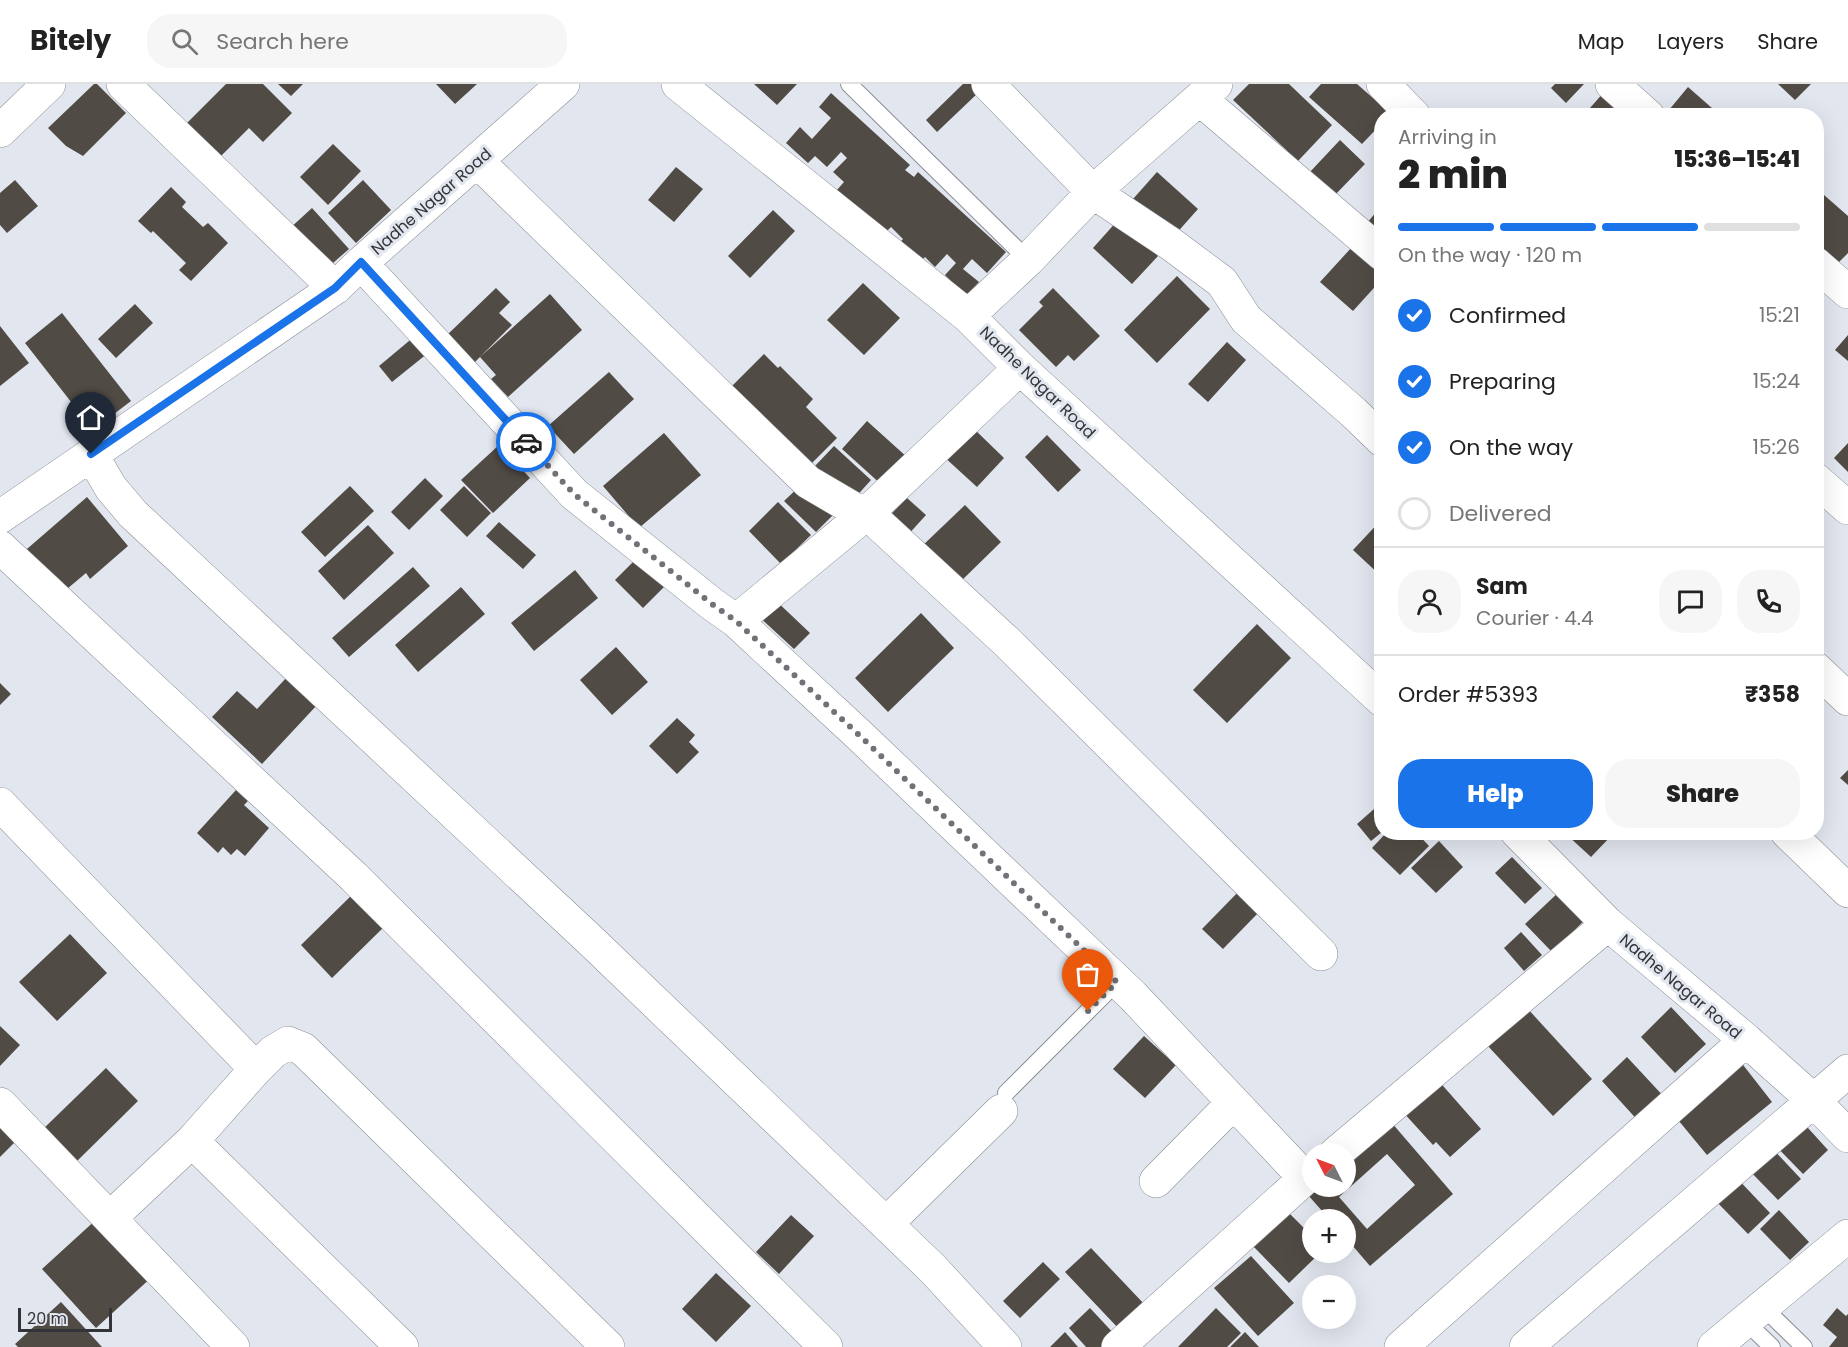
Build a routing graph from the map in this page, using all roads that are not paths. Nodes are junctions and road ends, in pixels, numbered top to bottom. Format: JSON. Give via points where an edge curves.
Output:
{"nodes":[{"id":1,"x":49,"y":84,"type":"edge"},
{"id":2,"x":123,"y":84,"type":"edge"},
{"id":3,"x":563,"y":84,"type":"edge"},
{"id":4,"x":678,"y":84,"type":"edge"},
{"id":5,"x":849,"y":84,"type":"edge"},
{"id":6,"x":988,"y":84,"type":"edge"},
{"id":7,"x":1383,"y":84,"type":"edge"},
{"id":8,"x":1612,"y":84,"type":"edge"},
{"id":9,"x":1208,"y":91,"type":"edge"},
{"id":10,"x":1406,"y":108,"type":"edge"},
{"id":11,"x":1639,"y":108,"type":"edge"},
{"id":12,"x":0,"y":131,"type":"edge"},
{"id":13,"x":477,"y":161,"type":"junction"},
{"id":14,"x":1093,"y":192,"type":"junction"},
{"id":15,"x":1374,"y":247,"type":"edge"},
{"id":16,"x":1028,"y":260,"type":"junction"},
{"id":17,"x":361,"y":262,"type":"junction"},
{"id":18,"x":1824,"y":271,"type":"edge"},
{"id":19,"x":335,"y":288,"type":"junction"},
{"id":20,"x":1848,"y":292,"type":"edge"},
{"id":21,"x":968,"y":316,"type":"junction"},
{"id":22,"x":1020,"y":368,"type":"junction"},
{"id":23,"x":1374,"y":432,"type":"edge"},
{"id":24,"x":91,"y":454,"type":"junction"},
{"id":25,"x":1824,"y":487,"type":"edge"},
{"id":26,"x":1848,"y":508,"type":"edge"},
{"id":27,"x":867,"y":513,"type":"junction"},
{"id":28,"x":0,"y":517,"type":"edge"},
{"id":29,"x":0,"y":547,"type":"edge"},
{"id":30,"x":736,"y":621,"type":"junction"},
{"id":31,"x":1824,"y":676,"type":"edge"},
{"id":32,"x":1374,"y":693,"type":"edge"},
{"id":33,"x":1848,"y":699,"type":"edge"},
{"id":34,"x":0,"y":804,"type":"edge"},
{"id":35,"x":1525,"y":840,"type":"edge"},
{"id":36,"x":1795,"y":840,"type":"edge"},
{"id":37,"x":1848,"y":891,"type":"edge"},
{"id":38,"x":1608,"y":924,"type":"junction"},
{"id":39,"x":1322,"y":954,"type":"dead end"},
{"id":40,"x":1117,"y":982,"type":"junction"},
{"id":41,"x":1746,"y":1040,"type":"junction"},
{"id":42,"x":255,"y":1069,"type":"junction"},
{"id":43,"x":1848,"y":1071,"type":"edge"},
{"id":44,"x":1813,"y":1100,"type":"junction"},
{"id":45,"x":1004,"y":1102,"type":"joint"},
{"id":46,"x":1233,"y":1102,"type":"junction"},
{"id":47,"x":0,"y":1104,"type":"edge"},
{"id":48,"x":1848,"y":1136,"type":"edge"},
{"id":49,"x":192,"y":1141,"type":"junction"},
{"id":50,"x":1348,"y":1143,"type":"edge"},
{"id":51,"x":1302,"y":1168,"type":"edge"},
{"id":52,"x":1156,"y":1181,"type":"dead end"},
{"id":53,"x":1302,"y":1181,"type":"edge"},
{"id":54,"x":110,"y":1218,"type":"junction"},
{"id":55,"x":886,"y":1224,"type":"junction"},
{"id":56,"x":1848,"y":1236,"type":"edge"},
{"id":57,"x":1754,"y":1314,"type":"junction"},
{"id":58,"x":233,"y":1347,"type":"edge"},
{"id":59,"x":402,"y":1347,"type":"edge"},
{"id":60,"x":608,"y":1347,"type":"edge"},
{"id":61,"x":826,"y":1347,"type":"edge"},
{"id":62,"x":1005,"y":1347,"type":"edge"},
{"id":63,"x":1118,"y":1347,"type":"edge"},
{"id":64,"x":1401,"y":1347,"type":"edge"},
{"id":65,"x":1526,"y":1347,"type":"edge"},
{"id":66,"x":1714,"y":1347,"type":"edge"},
{"id":67,"x":1772,"y":1347,"type":"edge"},
{"id":68,"x":1803,"y":1347,"type":"edge"}],
"edges":[{"from":1,"to":12,"type":"street"},
{"from":2,"to":19,"type":"street"},
{"from":3,"to":13,"type":"street","name":"Nadhe Nagar Road"},
{"from":4,"to":21,"type":"street","name":"Nadhe Nagar Road"},
{"from":5,"to":16,"type":"lane"},
{"from":6,"to":14,"type":"street"},
{"from":7,"to":10,"type":"street"},
{"from":8,"to":11,"type":"street"},
{"from":9,"to":14,"type":"street"},
{"from":9,"to":15,"type":"street"},
{"from":13,"to":17,"type":"street","name":"Nadhe Nagar Road"},
{"from":13,"to":27,"type":"street","via":[[808,482]]},
{"from":14,"to":16,"type":"street"},
{"from":14,"to":23,"type":"street","via":[[1222,282],[1246,319]]},
{"from":16,"to":21,"type":"street"},
{"from":17,"to":19,"type":"street","name":"Nadhe Nagar Road"},
{"from":17,"to":30,"type":"street","via":[[574,494]]},
{"from":18,"to":20,"type":"street"},
{"from":19,"to":24,"type":"street","name":"Nadhe Nagar Road"},
{"from":21,"to":22,"type":"street","name":"Nadhe Nagar Road"},
{"from":22,"to":27,"type":"street"},
{"from":22,"to":32,"type":"street","name":"Nadhe Nagar Road"},
{"from":24,"to":28,"type":"street","name":"Nadhe Nagar Road"},
{"from":24,"to":55,"type":"street","via":[[111,488],[141,522],[589,939]]},
{"from":25,"to":26,"type":"street"},
{"from":27,"to":30,"type":"street"},
{"from":27,"to":39,"type":"street","via":[[1008,643]]},
{"from":29,"to":61,"type":"street","via":[[354,877]]},
{"from":30,"to":40,"type":"street"},
{"from":31,"to":33,"type":"street"},
{"from":34,"to":42,"type":"street"},
{"from":35,"to":38,"type":"street","name":"Nadhe Nagar Road"},
{"from":36,"to":37,"type":"street"},
{"from":38,"to":41,"type":"street","name":"Nadhe Nagar Road"},
{"from":38,"to":50,"type":"street"},
{"from":40,"to":45,"type":"lane"},
{"from":40,"to":46,"type":"street"},
{"from":41,"to":44,"type":"street","name":"Nadhe Nagar Road"},
{"from":41,"to":64,"type":"street"},
{"from":42,"to":49,"type":"street"},
{"from":42,"to":60,"type":"street","via":[[288,1043],[303,1049]]},
{"from":43,"to":44,"type":"street"},
{"from":44,"to":48,"type":"street","name":"Nadhe Nagar Road"},
{"from":44,"to":65,"type":"street"},
{"from":45,"to":55,"type":"street"},
{"from":46,"to":51,"type":"street"},
{"from":46,"to":52,"type":"street"},
{"from":47,"to":54,"type":"street"},
{"from":49,"to":54,"type":"street"},
{"from":49,"to":59,"type":"street"},
{"from":53,"to":63,"type":"street"},
{"from":54,"to":58,"type":"street"},
{"from":55,"to":62,"type":"street"},
{"from":56,"to":57,"type":"street"},
{"from":57,"to":66,"type":"street"},
{"from":57,"to":67,"type":"lane"},
{"from":57,"to":68,"type":"lane"}]}
